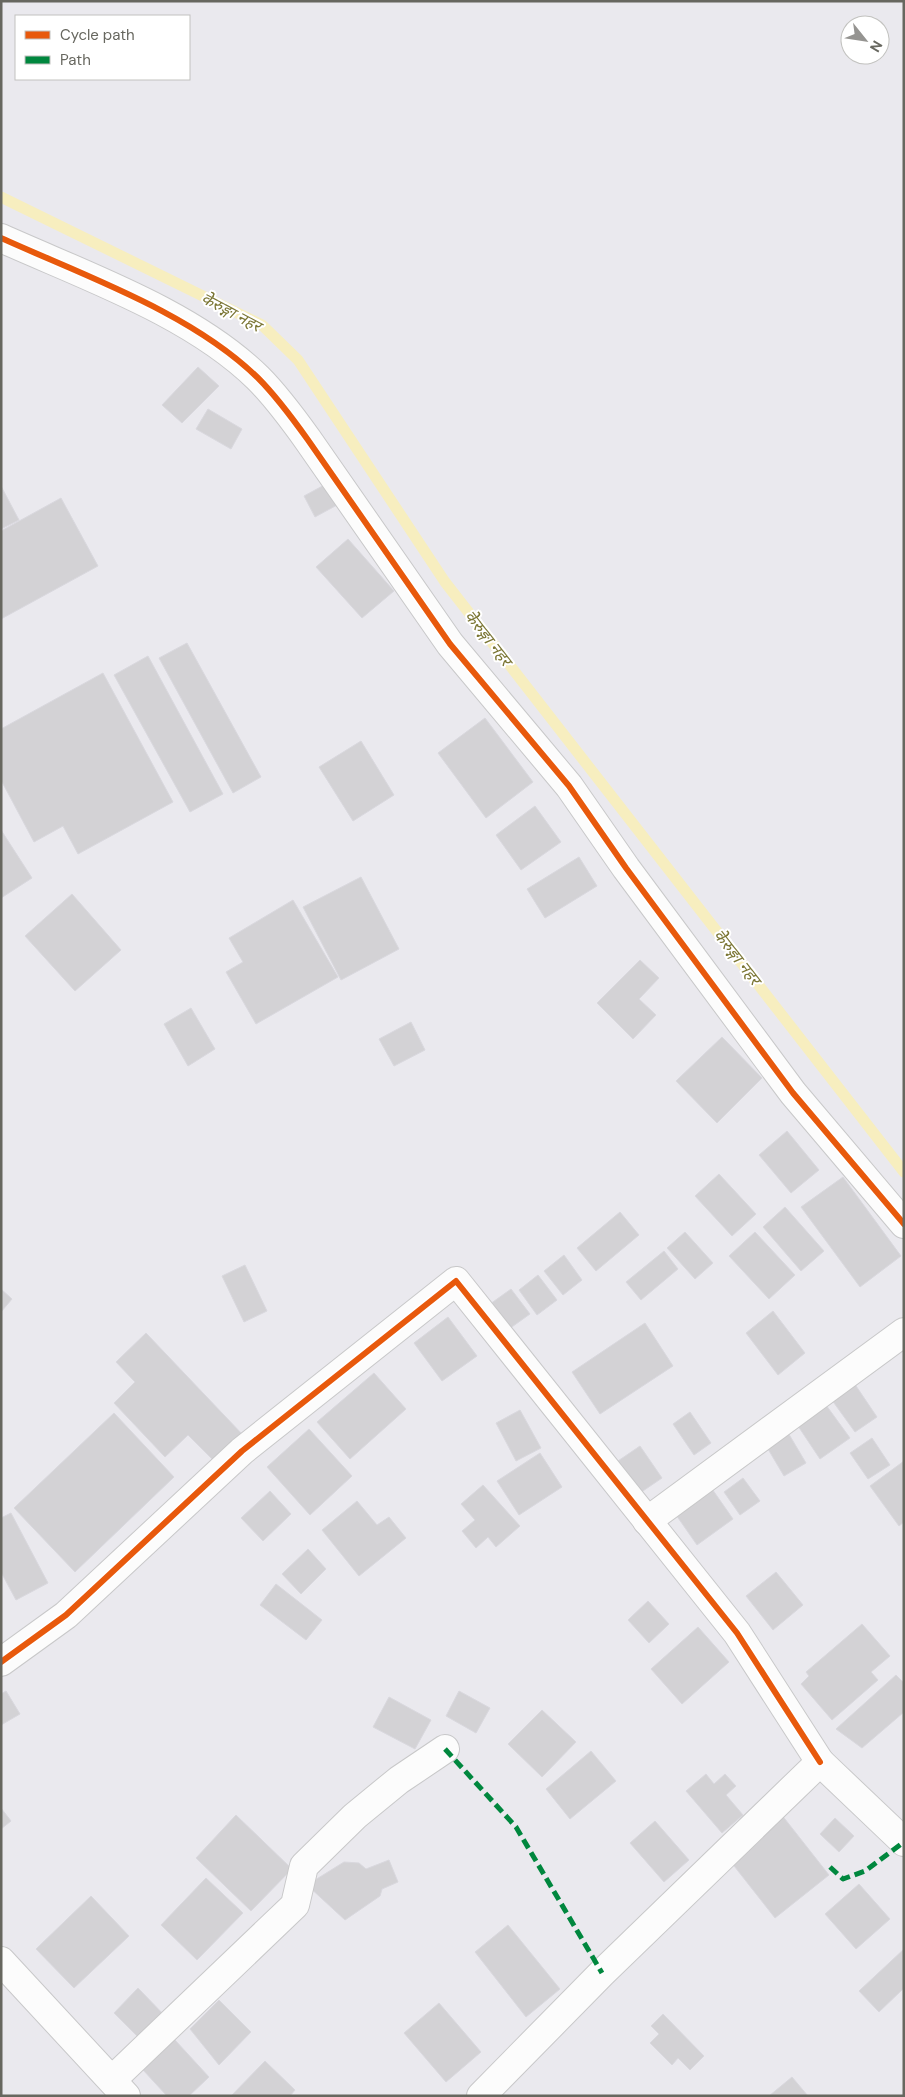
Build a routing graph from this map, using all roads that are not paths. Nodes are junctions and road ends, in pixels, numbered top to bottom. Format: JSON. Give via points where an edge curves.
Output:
{"nodes":[{"id":1,"x":1,"y":238,"type":"edge"},
{"id":2,"x":904,"y":1224,"type":"edge"},
{"id":3,"x":904,"y":1332,"type":"edge"},
{"id":4,"x":647,"y":1520,"type":"junction"},
{"id":5,"x":1,"y":1662,"type":"edge"},
{"id":6,"x":446,"y":1749,"type":"dead end"},
{"id":7,"x":820,"y":1762,"type":"junction"},
{"id":8,"x":904,"y":1842,"type":"edge"},
{"id":9,"x":1,"y":1961,"type":"edge"},
{"id":10,"x":119,"y":2088,"type":"edge"},
{"id":11,"x":481,"y":2096,"type":"edge"}],
"edges":[{"from":1,"to":2,"type":"street","via":[[160,310],[222,347],[258,378],[308,440],[450,644],[569,786],[793,1093]]},
{"from":3,"to":4,"type":"street"},
{"from":4,"to":5,"type":"street","via":[[456,1281],[242,1451],[66,1615]]},
{"from":4,"to":7,"type":"street","via":[[737,1634]]},
{"from":6,"to":10,"type":"street","via":[[399,1780],[355,1816],[304,1866],[295,1904]]},
{"from":7,"to":8,"type":"street"},
{"from":7,"to":11,"type":"street","via":[[602,1972]]},
{"from":9,"to":10,"type":"street"}]}
